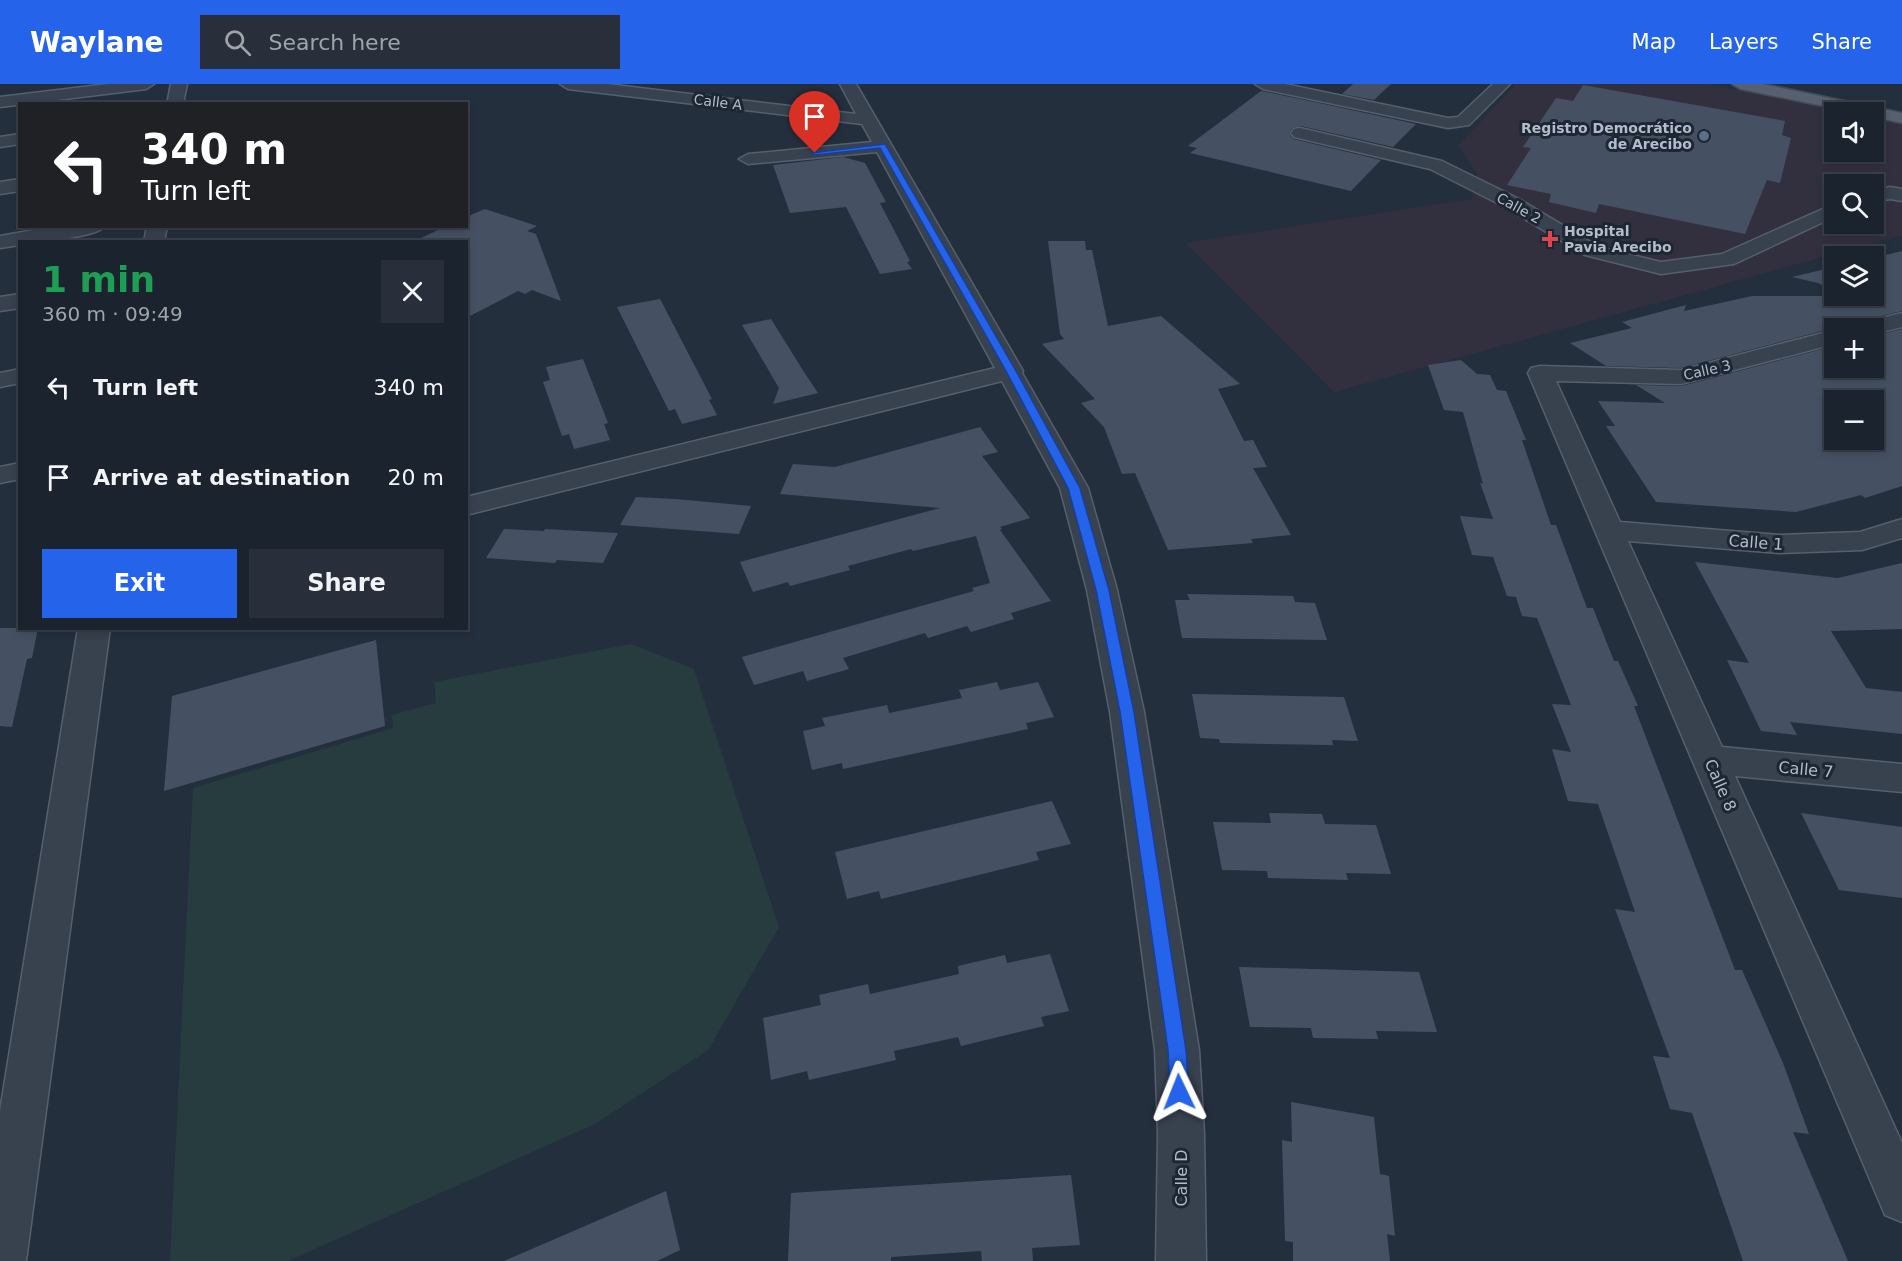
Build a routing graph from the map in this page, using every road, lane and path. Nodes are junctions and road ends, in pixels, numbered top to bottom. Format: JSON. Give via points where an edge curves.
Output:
{"nodes":[{"id":1,"x":146,"y":84,"type":"edge"},
{"id":2,"x":179,"y":84,"type":"edge"},
{"id":3,"x":568,"y":84,"type":"edge"},
{"id":4,"x":690,"y":84,"type":"edge"},
{"id":5,"x":848,"y":84,"type":"edge"},
{"id":6,"x":1263,"y":84,"type":"edge"},
{"id":7,"x":1502,"y":84,"type":"edge"},
{"id":8,"x":1740,"y":84,"type":"edge"},
{"id":9,"x":1806,"y":84,"type":"edge"},
{"id":10,"x":1852,"y":91,"type":"dead end"},
{"id":11,"x":695,"y":100,"type":"junction"},
{"id":12,"x":0,"y":102,"type":"edge"},
{"id":13,"x":176,"y":102,"type":"edge"},
{"id":14,"x":1902,"y":108,"type":"edge"},
{"id":15,"x":1902,"y":118,"type":"edge"},
{"id":16,"x":875,"y":133,"type":"junction"},
{"id":17,"x":1300,"y":133,"type":"dead end"},
{"id":18,"x":18,"y":139,"type":"edge"},
{"id":19,"x":0,"y":142,"type":"edge"},
{"id":20,"x":748,"y":159,"type":"dead end"},
{"id":21,"x":18,"y":185,"type":"edge"},
{"id":22,"x":0,"y":188,"type":"edge"},
{"id":23,"x":1884,"y":195,"type":"edge"},
{"id":24,"x":1902,"y":195,"type":"edge"},
{"id":25,"x":1824,"y":215,"type":"edge"},
{"id":26,"x":83,"y":228,"type":"edge"},
{"id":27,"x":0,"y":242,"type":"edge"},
{"id":28,"x":18,"y":301,"type":"edge"},
{"id":29,"x":0,"y":304,"type":"edge"},
{"id":30,"x":1902,"y":320,"type":"edge"},
{"id":31,"x":1884,"y":324,"type":"edge"},
{"id":32,"x":1824,"y":340,"type":"edge"},
{"id":33,"x":1011,"y":371,"type":"junction"},
{"id":34,"x":1540,"y":373,"type":"joint"},
{"id":35,"x":18,"y":376,"type":"edge"},
{"id":36,"x":0,"y":380,"type":"edge"},
{"id":37,"x":18,"y":471,"type":"edge"},
{"id":38,"x":0,"y":475,"type":"edge"},
{"id":39,"x":468,"y":506,"type":"edge"},
{"id":40,"x":1902,"y":528,"type":"edge"},
{"id":41,"x":1609,"y":530,"type":"junction"},
{"id":42,"x":94,"y":630,"type":"edge"},
{"id":43,"x":1710,"y":760,"type":"junction"},
{"id":44,"x":1902,"y":778,"type":"edge"},
{"id":45,"x":7,"y":1177,"type":"edge"},
{"id":46,"x":1902,"y":1198,"type":"edge"},
{"id":47,"x":0,"y":1261,"type":"edge"},
{"id":48,"x":1180,"y":1261,"type":"edge"}],
"edges":[{"from":1,"to":12,"type":"street"},
{"from":2,"to":13,"type":"street"},
{"from":3,"to":11,"type":"street","name":"Calle A"},
{"from":4,"to":11,"type":"street"},
{"from":5,"to":16,"type":"street","name":"Calle D"},
{"from":6,"to":7,"type":"street","via":[[1448,123],[1463,121]]},
{"from":8,"to":14,"type":"main road"},
{"from":8,"to":15,"type":"main road"},
{"from":9,"to":10,"type":"main road"},
{"from":11,"to":16,"type":"street","name":"Calle A"},
{"from":16,"to":20,"type":"street"},
{"from":16,"to":33,"type":"street","name":"Calle D"},
{"from":17,"to":25,"type":"street","name":"Calle 2","via":[[1436,165],[1512,203],[1592,251],[1661,268],[1727,260]]},
{"from":18,"to":19,"type":"street"},
{"from":21,"to":22,"type":"street"},
{"from":23,"to":24,"type":"street"},
{"from":26,"to":27,"type":"street"},
{"from":28,"to":29,"type":"street"},
{"from":30,"to":31,"type":"street"},
{"from":32,"to":34,"type":"street","name":"Calle 3","via":[[1682,377]]},
{"from":33,"to":39,"type":"street"},
{"from":33,"to":48,"type":"street","name":"Calle D","via":[[1074,488],[1102,590],[1127,712],[1177,1050]]},
{"from":34,"to":41,"type":"street","name":"Calle 8"},
{"from":35,"to":36,"type":"street"},
{"from":37,"to":38,"type":"street"},
{"from":40,"to":41,"type":"street","name":"Calle 1","via":[[1862,541],[1780,544]]},
{"from":41,"to":43,"type":"street","name":"Calle 8"},
{"from":42,"to":45,"type":"street"},
{"from":43,"to":44,"type":"street","name":"Calle 7"},
{"from":43,"to":46,"type":"street","name":"Calle 8"},
{"from":45,"to":47,"type":"street"}]}
